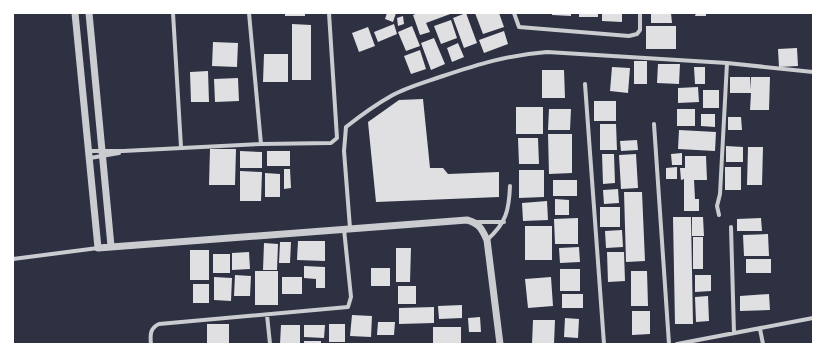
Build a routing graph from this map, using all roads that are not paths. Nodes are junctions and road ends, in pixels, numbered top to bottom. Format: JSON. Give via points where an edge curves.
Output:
{"nodes":[{"id":1,"x":75,"y":13,"type":"edge"},
{"id":2,"x":89,"y":13,"type":"edge"},
{"id":3,"x":173,"y":13,"type":"edge"},
{"id":4,"x":249,"y":13,"type":"edge"},
{"id":5,"x":329,"y":13,"type":"edge"},
{"id":6,"x":514,"y":13,"type":"edge"},
{"id":7,"x":640,"y":13,"type":"edge"},
{"id":8,"x":727,"y":63,"type":"junction"},
{"id":9,"x":813,"y":72,"type":"edge"},
{"id":10,"x":584,"y":84,"type":"dead end"},
{"id":11,"x":654,"y":124,"type":"dead end"},
{"id":12,"x":261,"y":144,"type":"junction"},
{"id":13,"x":181,"y":147,"type":"junction"},
{"id":14,"x":123,"y":151,"type":"junction"},
{"id":15,"x":103,"y":154,"type":"junction"},
{"id":16,"x":89,"y":155,"type":"junction"},
{"id":17,"x":510,"y":186,"type":"dead end"},
{"id":18,"x":719,"y":215,"type":"dead end"},
{"id":19,"x":476,"y":222,"type":"junction"},
{"id":20,"x":504,"y":222,"type":"junction"},
{"id":21,"x":731,"y":227,"type":"dead end"},
{"id":22,"x":347,"y":229,"type":"junction"},
{"id":23,"x":487,"y":240,"type":"junction"},
{"id":24,"x":111,"y":246,"type":"junction"},
{"id":25,"x":98,"y":248,"type":"junction"},
{"id":26,"x":13,"y":259,"type":"edge"},
{"id":27,"x":268,"y":315,"type":"junction"},
{"id":28,"x":813,"y":318,"type":"edge"},
{"id":29,"x":760,"y":329,"type":"junction"},
{"id":30,"x":734,"y":334,"type":"junction"},
{"id":31,"x":695,"y":342,"type":"edge"},
{"id":32,"x":151,"y":344,"type":"edge"},
{"id":33,"x":270,"y":344,"type":"edge"},
{"id":34,"x":500,"y":344,"type":"edge"},
{"id":35,"x":604,"y":344,"type":"edge"},
{"id":36,"x":669,"y":344,"type":"edge"},
{"id":37,"x":677,"y":344,"type":"edge"},
{"id":38,"x":763,"y":344,"type":"edge"}],
"edges":[{"from":1,"to":16,"type":"street"},
{"from":2,"to":15,"type":"street"},
{"from":3,"to":13,"type":"street"},
{"from":4,"to":12,"type":"street"},
{"from":5,"to":12,"type":"street","via":[[337,138],[331,143]]},
{"from":6,"to":7,"type":"street","via":[[519,27],[629,36],[637,34],[640,30]]},
{"from":8,"to":9,"type":"street"},
{"from":8,"to":18,"type":"street"},
{"from":8,"to":22,"type":"street","via":[[593,54],[522,54],[498,58],[393,95],[370,108],[346,127],[344,151]]},
{"from":10,"to":35,"type":"street"},
{"from":11,"to":36,"type":"street"},
{"from":12,"to":13,"type":"street"},
{"from":13,"to":14,"type":"street"},
{"from":14,"to":15,"type":"street"},
{"from":14,"to":15,"type":"street"},
{"from":15,"to":16,"type":"street"},
{"from":15,"to":16,"type":"street"},
{"from":15,"to":24,"type":"street"},
{"from":16,"to":25,"type":"street"},
{"from":17,"to":20,"type":"street"},
{"from":19,"to":20,"type":"street"},
{"from":19,"to":22,"type":"street","via":[[467,220]]},
{"from":19,"to":23,"type":"street"},
{"from":20,"to":23,"type":"street"},
{"from":21,"to":30,"type":"street"},
{"from":22,"to":24,"type":"street"},
{"from":22,"to":27,"type":"street","via":[[351,297],[348,306]]},
{"from":23,"to":34,"type":"street"},
{"from":24,"to":25,"type":"street"},
{"from":25,"to":26,"type":"street"},
{"from":27,"to":32,"type":"street","via":[[159,324],[151,332]]},
{"from":27,"to":33,"type":"street"},
{"from":28,"to":29,"type":"street"},
{"from":29,"to":30,"type":"street"},
{"from":29,"to":38,"type":"street"},
{"from":30,"to":31,"type":"street"},
{"from":31,"to":37,"type":"street"}]}
